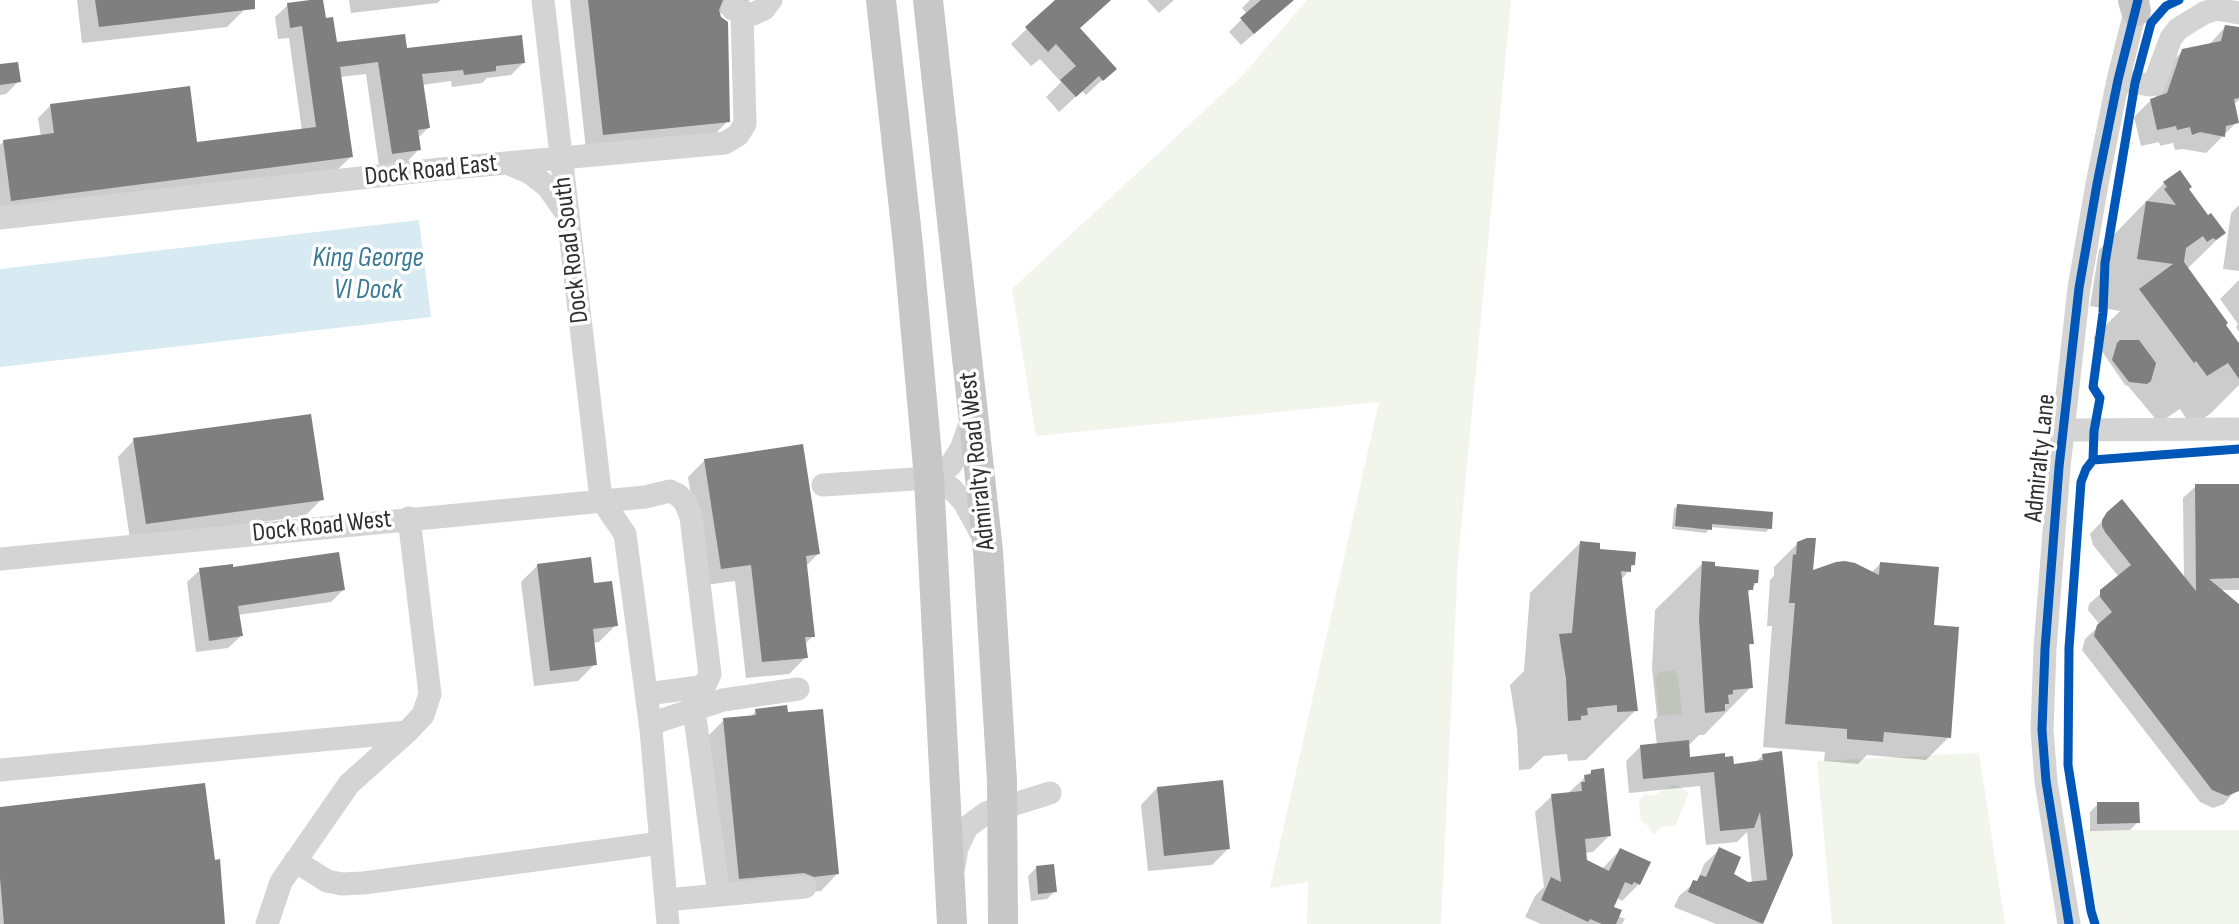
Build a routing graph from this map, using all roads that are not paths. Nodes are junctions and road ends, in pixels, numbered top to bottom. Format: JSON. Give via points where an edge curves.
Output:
{"nodes":[{"id":1,"x":543,"y":0,"type":"edge"},
{"id":2,"x":771,"y":0,"type":"edge"},
{"id":3,"x":881,"y":0,"type":"edge"},
{"id":4,"x":928,"y":0,"type":"edge"},
{"id":5,"x":2137,"y":3,"type":"edge"},
{"id":6,"x":2239,"y":13,"type":"edge"},
{"id":7,"x":2118,"y":80,"type":"junction"},
{"id":8,"x":561,"y":160,"type":"junction"},
{"id":9,"x":509,"y":164,"type":"junction"},
{"id":10,"x":947,"y":174,"type":"junction"},
{"id":11,"x":568,"y":215,"type":"junction"},
{"id":12,"x":0,"y":218,"type":"edge"},
{"id":13,"x":908,"y":245,"type":"junction"},
{"id":14,"x":973,"y":411,"type":"junction"},
{"id":15,"x":2239,"y":429,"type":"edge"},
{"id":16,"x":2064,"y":430,"type":"junction"},
{"id":17,"x":929,"y":478,"type":"junction"},
{"id":18,"x":823,"y":485,"type":"dead end"},
{"id":19,"x":601,"y":499,"type":"junction"},
{"id":20,"x":409,"y":518,"type":"junction"},
{"id":21,"x":988,"y":551,"type":"junction"},
{"id":22,"x":0,"y":559,"type":"edge"},
{"id":23,"x":798,"y":689,"type":"dead end"},
{"id":24,"x":647,"y":694,"type":"junction"},
{"id":25,"x":694,"y":710,"type":"junction"},
{"id":26,"x":650,"y":724,"type":"junction"},
{"id":27,"x":408,"y":732,"type":"junction"},
{"id":28,"x":0,"y":770,"type":"edge"},
{"id":29,"x":1050,"y":793,"type":"dead end"},
{"id":30,"x":1003,"y":807,"type":"junction"},
{"id":31,"x":661,"y":843,"type":"junction"},
{"id":32,"x":295,"y":861,"type":"junction"},
{"id":33,"x":950,"y":883,"type":"junction"},
{"id":34,"x":805,"y":887,"type":"dead end"},
{"id":35,"x":719,"y":895,"type":"junction"},
{"id":36,"x":666,"y":900,"type":"junction"},
{"id":37,"x":267,"y":924,"type":"edge"},
{"id":38,"x":668,"y":924,"type":"edge"},
{"id":39,"x":951,"y":924,"type":"edge"},
{"id":40,"x":1003,"y":924,"type":"edge"},
{"id":41,"x":2068,"y":924,"type":"edge"}],
"edges":[{"from":1,"to":8,"type":"street","name":"Dock Road South"},
{"from":2,"to":8,"type":"street","name":"Dock Road East","via":[[753,14],[738,11],[745,124],[738,135],[725,143]]},
{"from":3,"to":13,"type":"main road","name":"Admiralty Road West"},
{"from":4,"to":10,"type":"main road","name":"Admiralty Road West"},
{"from":5,"to":7,"type":"street","name":"Admiralty Lane"},
{"from":6,"to":7,"type":"street","via":[[2216,9],[2178,29],[2154,84]]},
{"from":7,"to":16,"type":"street","name":"Admiralty Lane","via":[[2079,288]]},
{"from":8,"to":9,"type":"street","name":"Dock Road East"},
{"from":8,"to":11,"type":"street","name":"Dock Road South"},
{"from":9,"to":11,"type":"street","via":[[548,187]]},
{"from":9,"to":12,"type":"street","name":"Dock Road East"},
{"from":10,"to":13,"type":"main road","via":[[938,233],[927,242]]},
{"from":10,"to":14,"type":"main road","name":"Admiralty Road West"},
{"from":11,"to":19,"type":"street","name":"Dock Road South"},
{"from":13,"to":17,"type":"main road","name":"Admiralty Road West"},
{"from":14,"to":17,"type":"street","via":[[961,449],[950,466]]},
{"from":14,"to":21,"type":"main road","name":"Admiralty Road West"},
{"from":15,"to":16,"type":"street"},
{"from":16,"to":41,"type":"street","name":"Admiralty Lane","via":[[2042,730]]},
{"from":17,"to":18,"type":"street"},
{"from":17,"to":21,"type":"street","via":[[951,488],[964,502]]},
{"from":17,"to":33,"type":"main road","name":"Admiralty Road West"},
{"from":19,"to":20,"type":"street","name":"Dock Road West"},
{"from":19,"to":24,"type":"street","via":[[625,534]]},
{"from":19,"to":24,"type":"street","name":"Dock Road West","via":[[670,491],[685,502],[691,517],[710,674],[699,687]]},
{"from":20,"to":22,"type":"street","name":"Dock Road West"},
{"from":20,"to":27,"type":"street","via":[[430,694],[423,715]]},
{"from":21,"to":30,"type":"main road","name":"Admiralty Road West"},
{"from":23,"to":25,"type":"street","via":[[723,700]]},
{"from":24,"to":26,"type":"street"},
{"from":25,"to":26,"type":"street"},
{"from":25,"to":35,"type":"street"},
{"from":26,"to":31,"type":"street"},
{"from":27,"to":28,"type":"street"},
{"from":27,"to":32,"type":"street","via":[[349,784]]},
{"from":29,"to":30,"type":"street"},
{"from":30,"to":33,"type":"street","via":[[967,827]]},
{"from":30,"to":40,"type":"main road","name":"Admiralty Road West"},
{"from":31,"to":32,"type":"street","via":[[364,883],[327,881]]},
{"from":31,"to":36,"type":"street"},
{"from":32,"to":37,"type":"street","via":[[281,881]]},
{"from":33,"to":39,"type":"main road","name":"Admiralty Road West"},
{"from":34,"to":35,"type":"street"},
{"from":35,"to":36,"type":"street"},
{"from":36,"to":38,"type":"street"}]}
